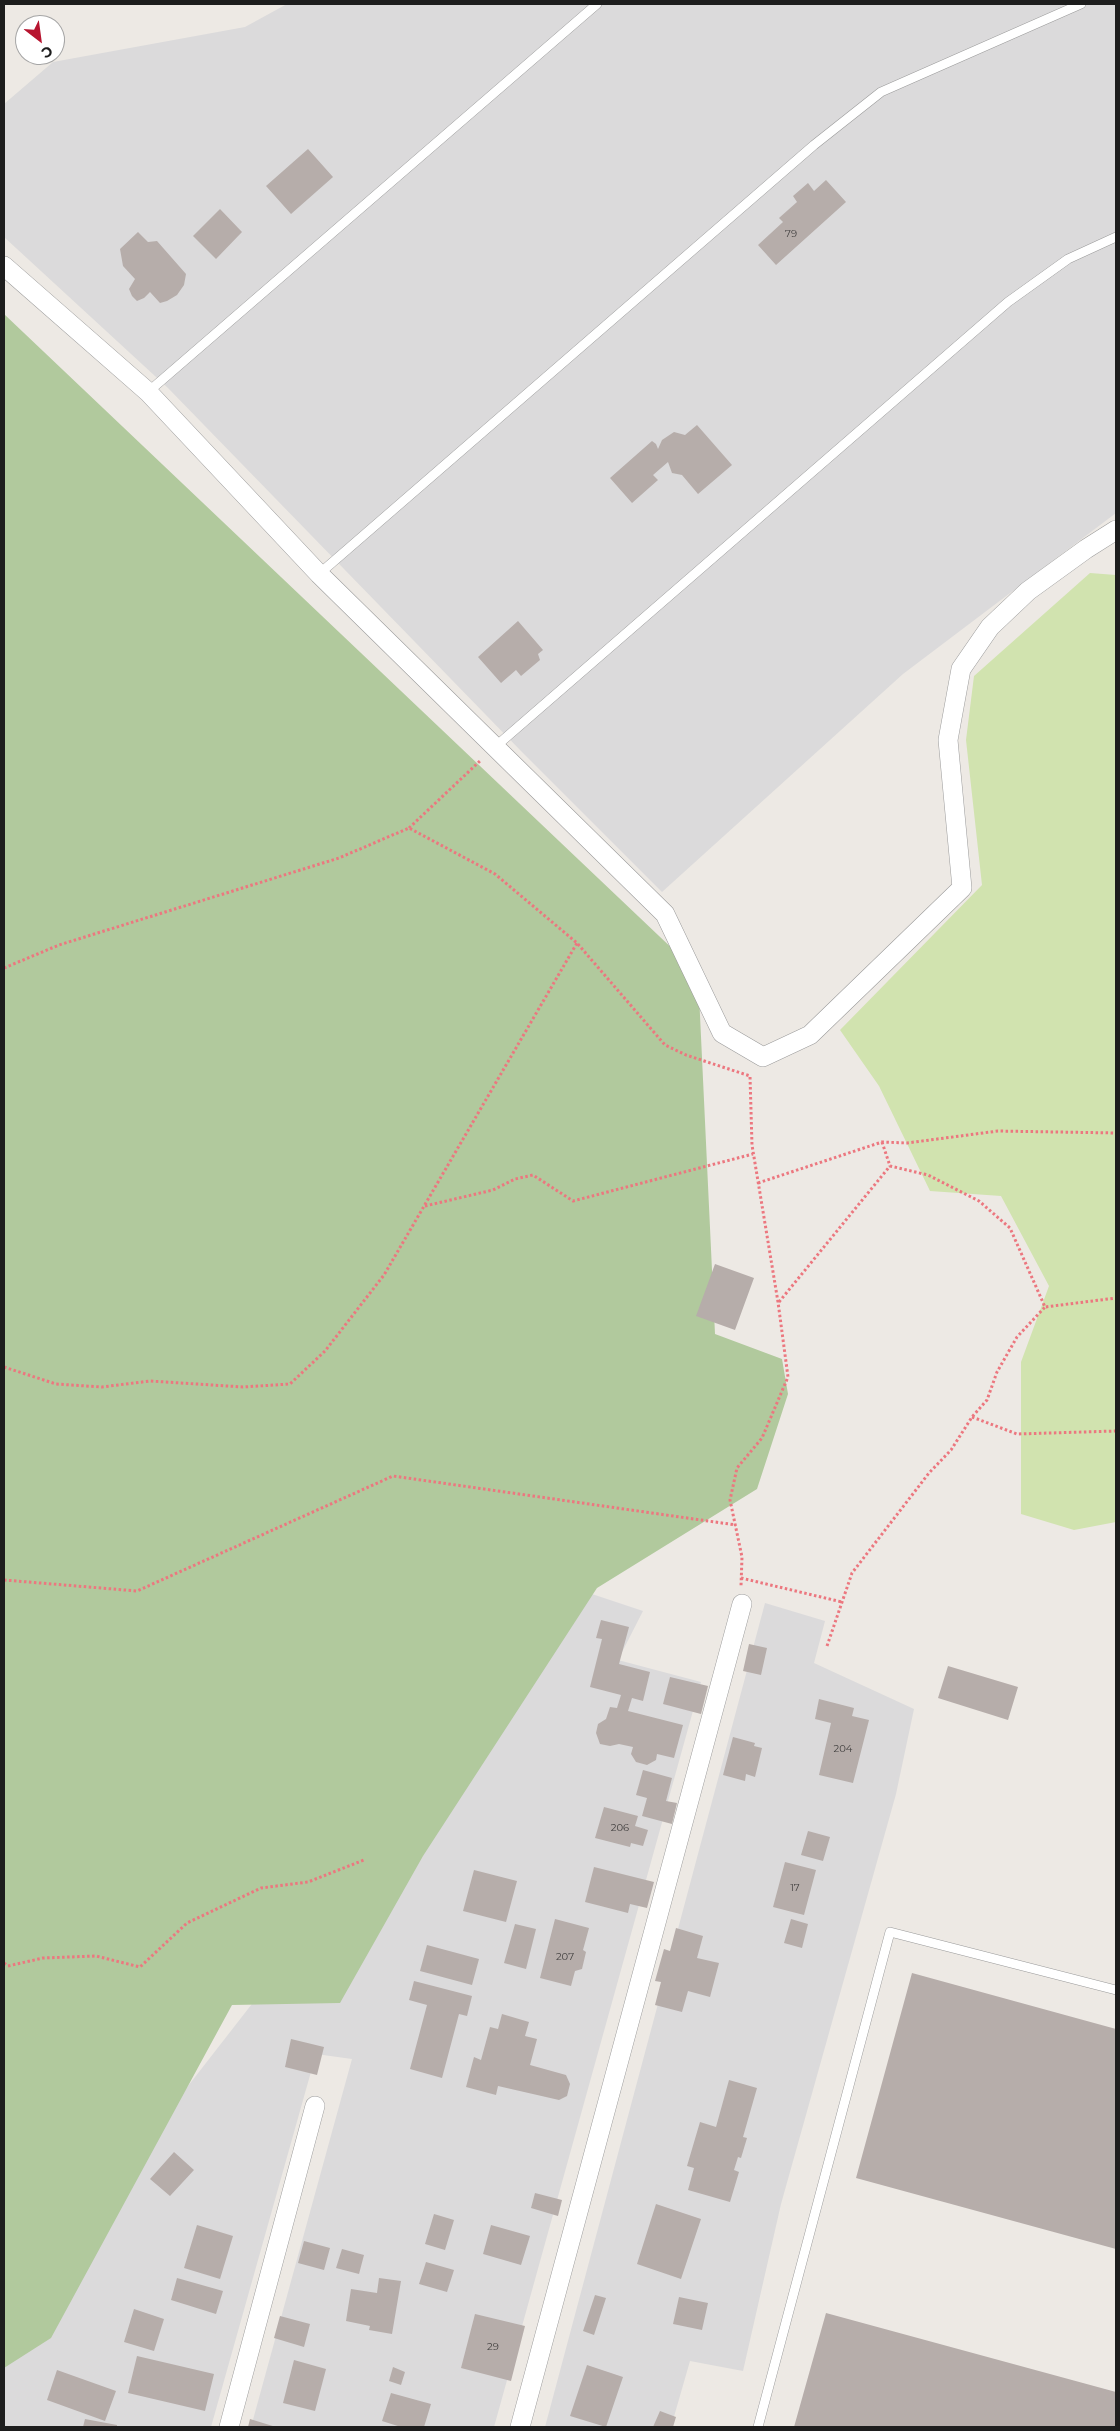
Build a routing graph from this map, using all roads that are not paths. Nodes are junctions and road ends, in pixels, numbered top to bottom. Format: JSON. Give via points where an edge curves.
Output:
{"nodes":[{"id":1,"x":597,"y":4,"type":"edge"},
{"id":2,"x":1081,"y":4,"type":"edge"},
{"id":3,"x":1116,"y":237,"type":"edge"},
{"id":4,"x":4,"y":266,"type":"edge"},
{"id":5,"x":148,"y":392,"type":"junction"},
{"id":6,"x":1116,"y":530,"type":"edge"},
{"id":7,"x":319,"y":574,"type":"junction"},
{"id":8,"x":495,"y":747,"type":"junction"},
{"id":9,"x":742,"y":1604,"type":"road end"},
{"id":10,"x":1116,"y":1990,"type":"edge"},
{"id":11,"x":315,"y":2106,"type":"dead end"},
{"id":12,"x":229,"y":2427,"type":"edge"},
{"id":13,"x":520,"y":2427,"type":"edge"},
{"id":14,"x":758,"y":2427,"type":"edge"}],
"edges":[{"from":1,"to":5,"type":"lane"},
{"from":2,"to":7,"type":"lane","via":[[881,92],[814,145]]},
{"from":3,"to":8,"type":"lane","via":[[1068,259],[1008,302]]},
{"from":4,"to":5,"type":"street"},
{"from":5,"to":7,"type":"street"},
{"from":6,"to":8,"type":"street","via":[[1028,591],[990,627],[961,669],[948,740],[962,888],[810,1035],[763,1057],[722,1033],[666,914]]},
{"from":7,"to":8,"type":"street"},
{"from":9,"to":13,"type":"street"},
{"from":10,"to":14,"type":"lane","via":[[890,1932]]},
{"from":11,"to":12,"type":"street"}]}
